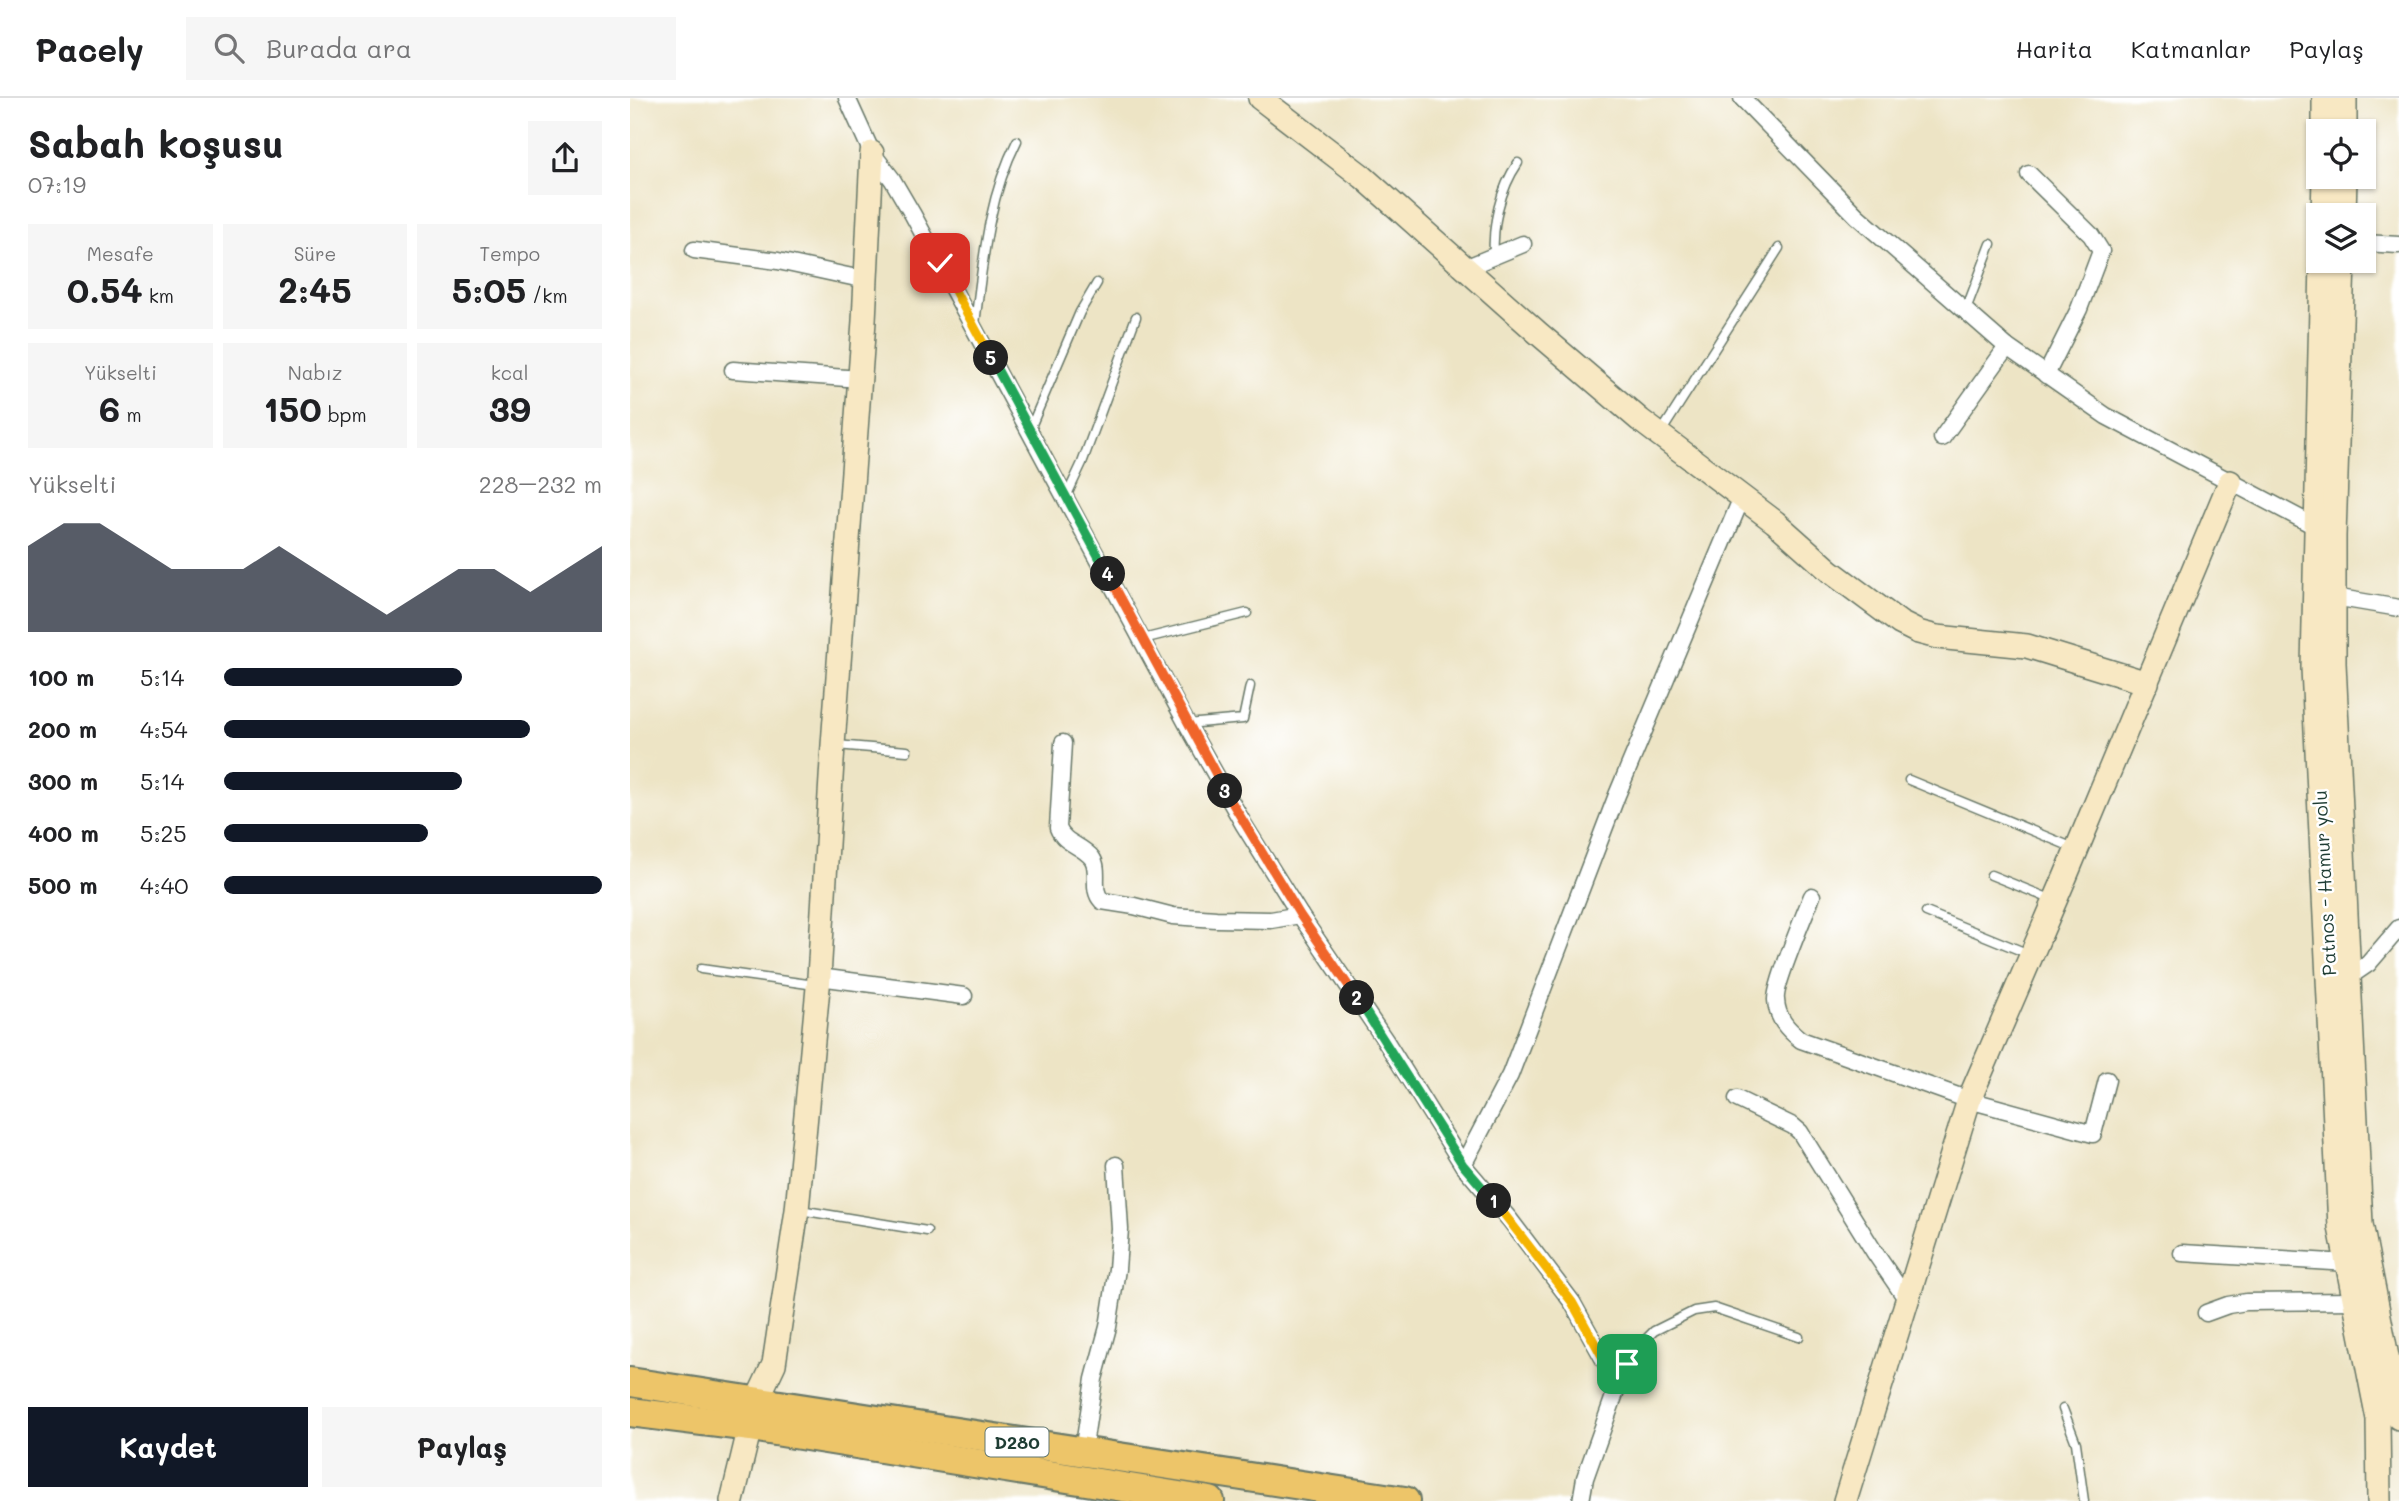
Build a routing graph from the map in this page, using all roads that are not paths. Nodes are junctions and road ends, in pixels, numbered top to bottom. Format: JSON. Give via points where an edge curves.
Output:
{"nodes":[{"id":1,"x":848,"y":98,"type":"edge"},
{"id":2,"x":1742,"y":98,"type":"edge"},
{"id":3,"x":2324,"y":98,"type":"edge"},
{"id":4,"x":2345,"y":98,"type":"edge"},
{"id":5,"x":1272,"y":102,"type":"edge"},
{"id":6,"x":2324,"y":119,"type":"edge"},
{"id":7,"x":2345,"y":119,"type":"edge"},
{"id":8,"x":1017,"y":141,"type":"dead end"},
{"id":9,"x":872,"y":153,"type":"junction"},
{"id":10,"x":1518,"y":163,"type":"dead end"},
{"id":11,"x":2029,"y":174,"type":"dead end"},
{"id":12,"x":1523,"y":244,"type":"dead end"},
{"id":13,"x":1991,"y":244,"type":"dead end"},
{"id":14,"x":2376,"y":244,"type":"edge"},
{"id":15,"x":2399,"y":245,"type":"edge"},
{"id":16,"x":1779,"y":247,"type":"dead end"},
{"id":17,"x":694,"y":250,"type":"dead end"},
{"id":18,"x":1494,"y":256,"type":"junction"},
{"id":19,"x":1465,"y":268,"type":"junction"},
{"id":20,"x":2322,"y":273,"type":"edge"},
{"id":21,"x":2342,"y":273,"type":"edge"},
{"id":22,"x":866,"y":280,"type":"junction"},
{"id":23,"x":1097,"y":283,"type":"dead end"},
{"id":24,"x":1965,"y":312,"type":"junction"},
{"id":25,"x":1136,"y":317,"type":"dead end"},
{"id":26,"x":975,"y":327,"type":"junction"},
{"id":27,"x":2007,"y":347,"type":"junction"},
{"id":28,"x":733,"y":370,"type":"dead end"},
{"id":29,"x":2046,"y":375,"type":"junction"},
{"id":30,"x":861,"y":379,"type":"junction"},
{"id":31,"x":1030,"y":429,"type":"junction"},
{"id":32,"x":1660,"y":435,"type":"junction"},
{"id":33,"x":1942,"y":438,"type":"dead end"},
{"id":34,"x":2230,"y":482,"type":"junction"},
{"id":35,"x":1066,"y":497,"type":"junction"},
{"id":36,"x":1742,"y":497,"type":"junction"},
{"id":37,"x":2325,"y":531,"type":"junction"},
{"id":38,"x":2334,"y":597,"type":"junction"},
{"id":39,"x":2399,"y":608,"type":"edge"},
{"id":40,"x":1247,"y":613,"type":"dead end"},
{"id":41,"x":1143,"y":639,"type":"junction"},
{"id":42,"x":2147,"y":682,"type":"junction"},
{"id":43,"x":1251,"y":686,"type":"dead end"},
{"id":44,"x":1187,"y":724,"type":"junction"},
{"id":45,"x":1063,"y":743,"type":"dead end"},
{"id":46,"x":833,"y":745,"type":"junction"},
{"id":47,"x":908,"y":751,"type":"dead end"},
{"id":48,"x":1909,"y":780,"type":"dead end"},
{"id":49,"x":2077,"y":849,"type":"junction"},
{"id":50,"x":1991,"y":875,"type":"dead end"},
{"id":51,"x":1812,"y":896,"type":"dead end"},
{"id":52,"x":2055,"y":901,"type":"junction"},
{"id":53,"x":1926,"y":912,"type":"dead end"},
{"id":54,"x":1300,"y":915,"type":"junction"},
{"id":55,"x":2399,"y":928,"type":"edge"},
{"id":56,"x":2032,"y":955,"type":"junction"},
{"id":57,"x":701,"y":970,"type":"dead end"},
{"id":58,"x":2349,"y":977,"type":"junction"},
{"id":59,"x":818,"y":981,"type":"junction"},
{"id":60,"x":964,"y":996,"type":"dead end"},
{"id":61,"x":2107,"y":1080,"type":"dead end"},
{"id":62,"x":1737,"y":1099,"type":"dead end"},
{"id":63,"x":1969,"y":1100,"type":"junction"},
{"id":64,"x":1116,"y":1165,"type":"dead end"},
{"id":65,"x":1463,"y":1165,"type":"junction"},
{"id":66,"x":797,"y":1210,"type":"junction"},
{"id":67,"x":927,"y":1231,"type":"dead end"},
{"id":68,"x":2182,"y":1252,"type":"dead end"},
{"id":69,"x":2348,"y":1263,"type":"junction"},
{"id":70,"x":1907,"y":1300,"type":"junction"},
{"id":71,"x":2355,"y":1301,"type":"junction"},
{"id":72,"x":2206,"y":1313,"type":"dead end"},
{"id":73,"x":1798,"y":1337,"type":"dead end"},
{"id":74,"x":630,"y":1382,"type":"edge"},
{"id":75,"x":1618,"y":1385,"type":"junction"},
{"id":76,"x":2063,"y":1409,"type":"dead end"},
{"id":77,"x":630,"y":1412,"type":"edge"},
{"id":78,"x":754,"y":1414,"type":"junction"},
{"id":79,"x":2399,"y":1418,"type":"edge"},
{"id":80,"x":1083,"y":1452,"type":"junction"},
{"id":81,"x":732,"y":1501,"type":"edge"},
{"id":82,"x":1210,"y":1501,"type":"edge"},
{"id":83,"x":1405,"y":1501,"type":"edge"},
{"id":84,"x":1581,"y":1501,"type":"edge"},
{"id":85,"x":1844,"y":1501,"type":"edge"},
{"id":86,"x":2084,"y":1501,"type":"edge"},
{"id":87,"x":2379,"y":1501,"type":"edge"}],
"edges":[{"from":1,"to":9,"type":"street"},
{"from":2,"to":24,"type":"street","via":[[1857,216]]},
{"from":3,"to":6,"type":"street"},
{"from":4,"to":7,"type":"street"},
{"from":5,"to":19,"type":"street"},
{"from":8,"to":26,"type":"lane","via":[[991,206]]},
{"from":9,"to":22,"type":"street"},
{"from":9,"to":26,"type":"street","via":[[914,215]]},
{"from":10,"to":18,"type":"lane","via":[[1499,206]]},
{"from":11,"to":29,"type":"street","via":[[2101,250],[2079,309]]},
{"from":12,"to":18,"type":"street"},
{"from":13,"to":24,"type":"lane"},
{"from":14,"to":15,"type":"street"},
{"from":16,"to":32,"type":"lane"},
{"from":17,"to":22,"type":"street","via":[[778,261]]},
{"from":18,"to":19,"type":"street"},
{"from":19,"to":32,"type":"street"},
{"from":20,"to":37,"type":"street","name":"Patnos - Hamur yolu"},
{"from":21,"to":37,"type":"street","name":"Patnos - Hamur yolu"},
{"from":22,"to":30,"type":"street"},
{"from":23,"to":31,"type":"lane"},
{"from":24,"to":27,"type":"street"},
{"from":25,"to":35,"type":"lane"},
{"from":26,"to":31,"type":"street"},
{"from":27,"to":29,"type":"street"},
{"from":27,"to":33,"type":"street"},
{"from":28,"to":30,"type":"street"},
{"from":29,"to":34,"type":"street","via":[[2106,416]]},
{"from":30,"to":46,"type":"street"},
{"from":31,"to":35,"type":"street"},
{"from":32,"to":36,"type":"street"},
{"from":34,"to":37,"type":"street"},
{"from":34,"to":42,"type":"street"},
{"from":35,"to":41,"type":"street"},
{"from":36,"to":42,"type":"street","via":[[1830,571],[1918,632],[2027,646]]},
{"from":36,"to":65,"type":"street","via":[[1617,795],[1510,1075]]},
{"from":37,"to":38,"type":"street","name":"Patnos - Hamur yolu"},
{"from":37,"to":69,"type":"street","name":"Patnos - Hamur yolu","via":[[2313,668],[2340,1227]]},
{"from":38,"to":39,"type":"street"},
{"from":38,"to":58,"type":"street","name":"Patnos - Hamur yolu"},
{"from":40,"to":41,"type":"lane"},
{"from":41,"to":44,"type":"street"},
{"from":42,"to":49,"type":"street"},
{"from":43,"to":44,"type":"lane","via":[[1243,719]]},
{"from":44,"to":54,"type":"street"},
{"from":45,"to":54,"type":"street","via":[[1058,828],[1061,837],[1094,861],[1095,890],[1102,901],[1173,916],[1271,919]]},
{"from":46,"to":47,"type":"lane"},
{"from":46,"to":59,"type":"street"},
{"from":48,"to":49,"type":"lane"},
{"from":49,"to":52,"type":"street"},
{"from":50,"to":52,"type":"lane"},
{"from":51,"to":63,"type":"street","via":[[1775,997],[1789,1030],[1822,1049]]},
{"from":52,"to":56,"type":"street"},
{"from":53,"to":56,"type":"lane"},
{"from":54,"to":65,"type":"street"},
{"from":55,"to":58,"type":"street","via":[[2368,964]]},
{"from":56,"to":63,"type":"street"},
{"from":57,"to":59,"type":"lane"},
{"from":58,"to":79,"type":"street","name":"Patnos - Hamur yolu","via":[[2361,1224]]},
{"from":59,"to":60,"type":"street"},
{"from":59,"to":66,"type":"street"},
{"from":61,"to":63,"type":"street","via":[[2093,1134]]},
{"from":62,"to":70,"type":"street","via":[[1800,1132]]},
{"from":63,"to":70,"type":"street"},
{"from":64,"to":80,"type":"street","via":[[1117,1269]]},
{"from":65,"to":75,"type":"street","via":[[1572,1302]]},
{"from":66,"to":67,"type":"lane"},
{"from":66,"to":78,"type":"street","via":[[774,1364]]},
{"from":68,"to":69,"type":"street"},
{"from":69,"to":71,"type":"street","name":"Patnos - Hamur yolu"},
{"from":70,"to":85,"type":"street"},
{"from":71,"to":72,"type":"street","via":[[2246,1302]]},
{"from":71,"to":87,"type":"street","name":"Patnos - Hamur yolu","via":[[2378,1419]]},
{"from":73,"to":75,"type":"lane","via":[[1714,1308],[1694,1311],[1654,1331],[1638,1347]]},
{"from":74,"to":78,"type":"highway","number":"D280"},
{"from":75,"to":84,"type":"street"},
{"from":76,"to":86,"type":"lane","via":[[2076,1443]]},
{"from":77,"to":78,"type":"highway","number":"D280"},
{"from":78,"to":80,"type":"highway","number":"D280"},
{"from":78,"to":81,"type":"street"},
{"from":78,"to":82,"type":"highway","number":"D280"},
{"from":80,"to":83,"type":"highway","number":"D280"}]}
